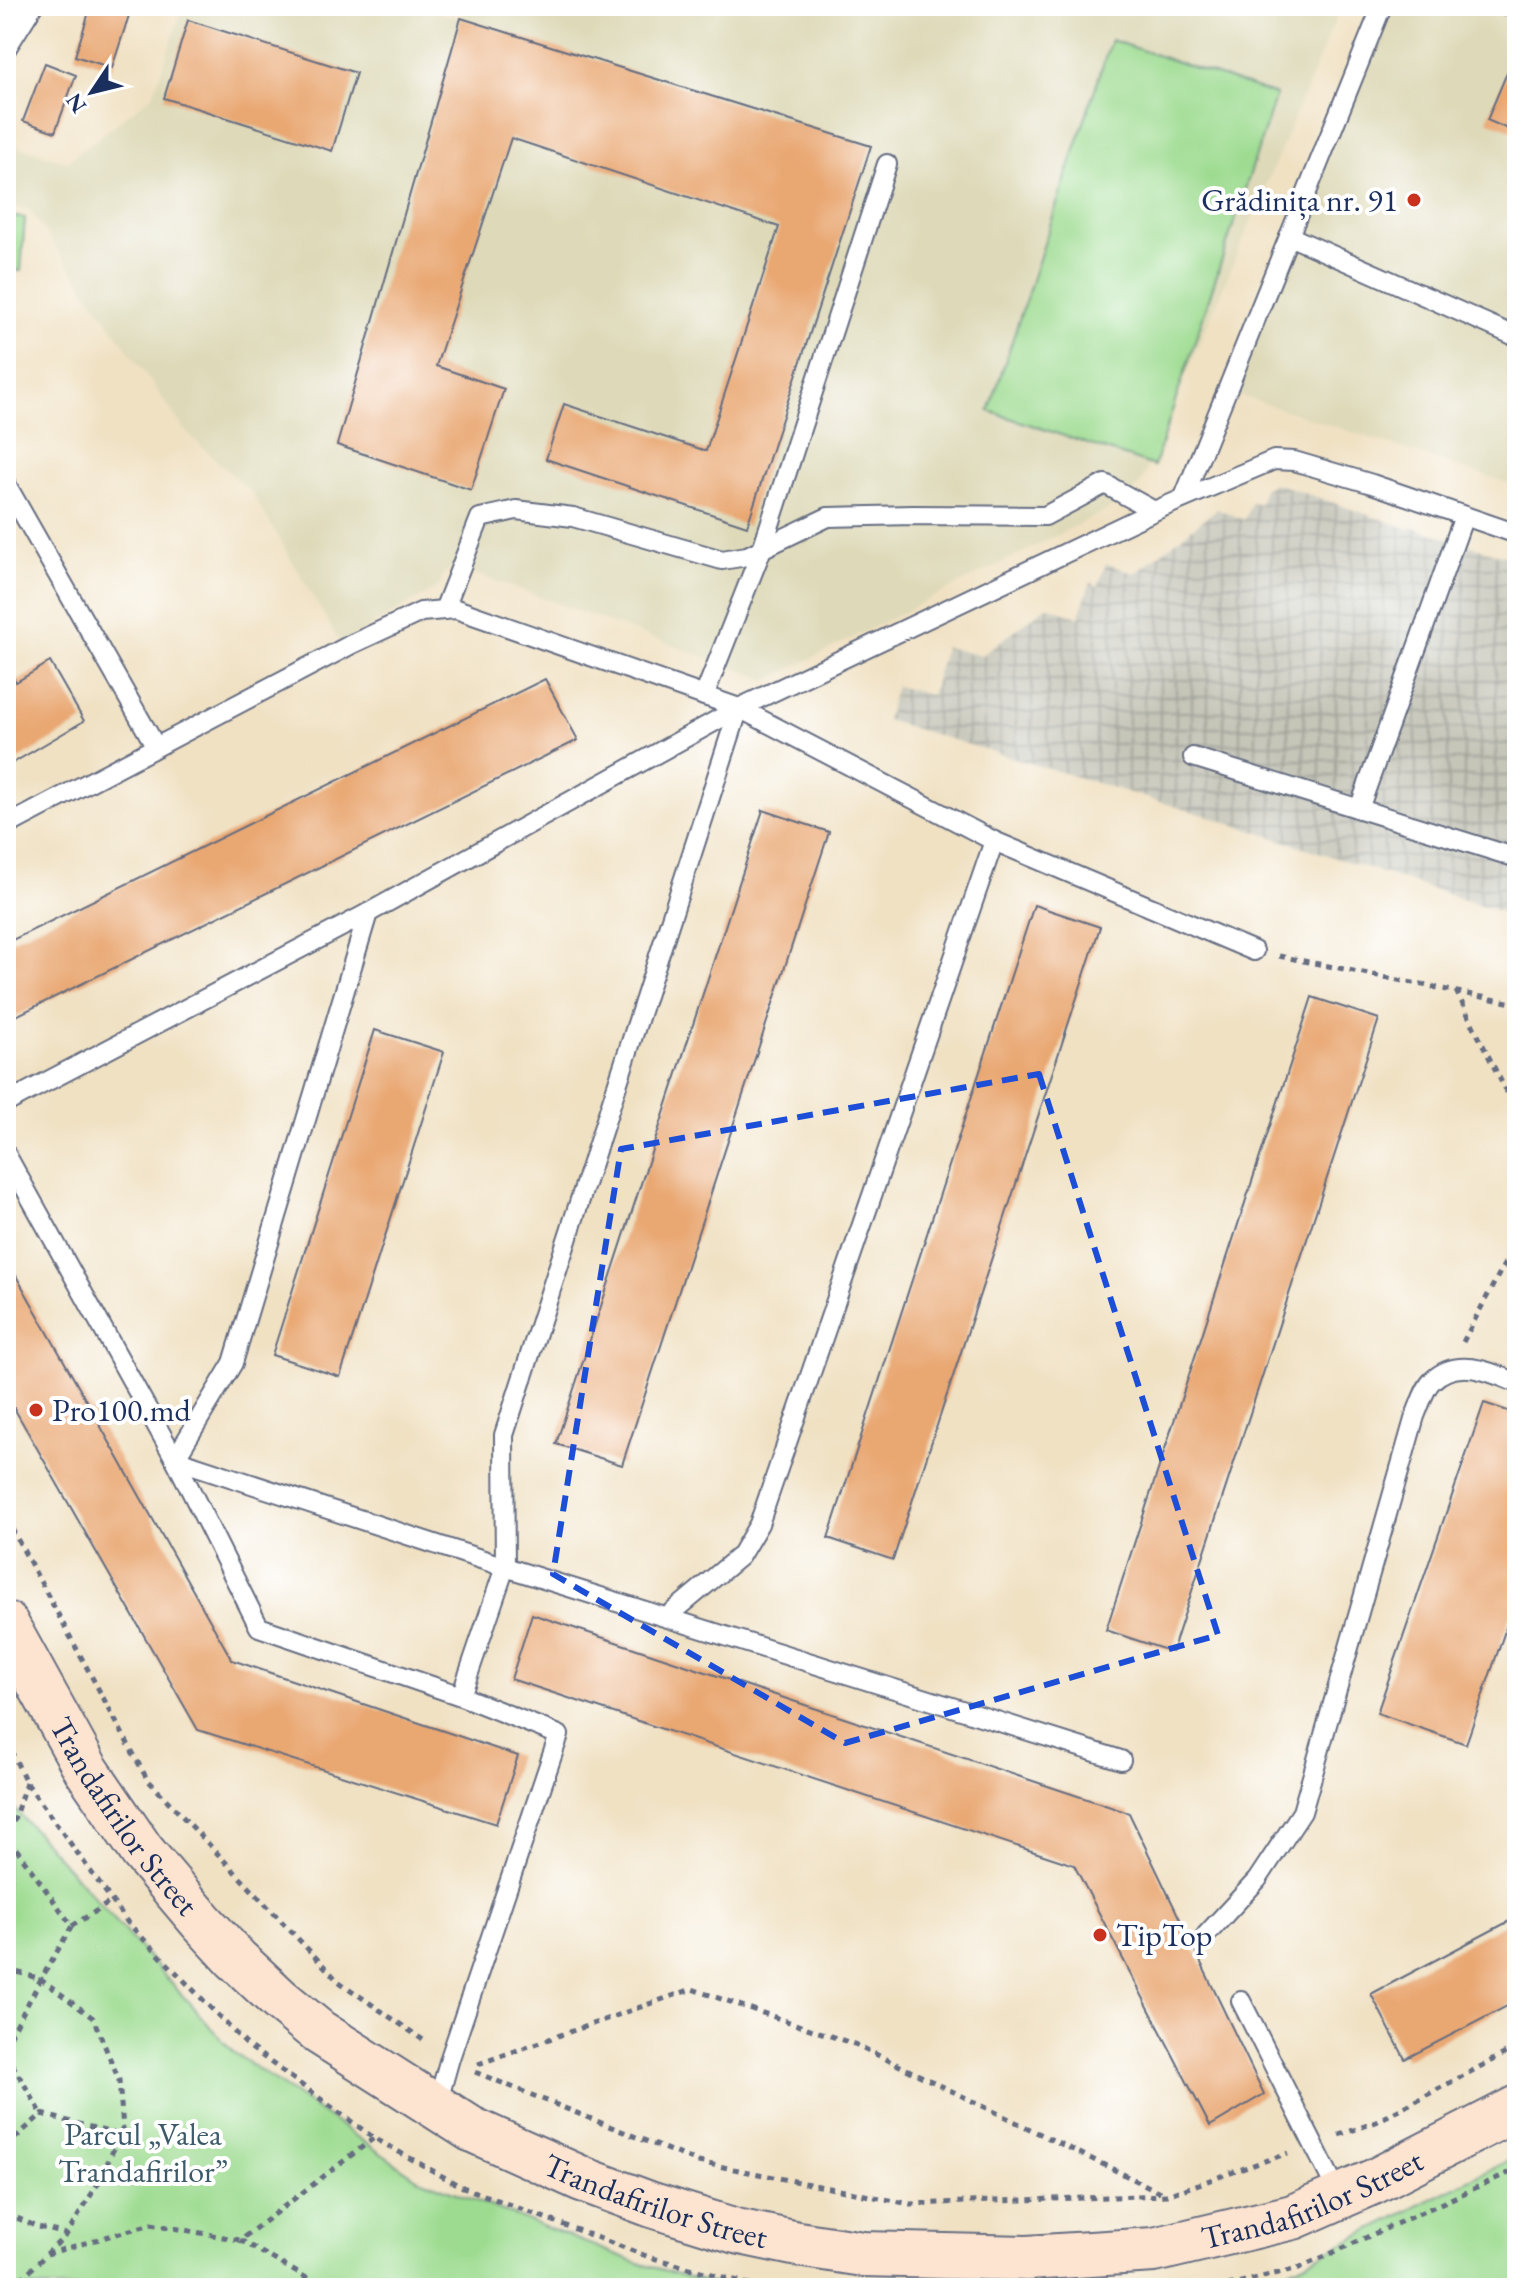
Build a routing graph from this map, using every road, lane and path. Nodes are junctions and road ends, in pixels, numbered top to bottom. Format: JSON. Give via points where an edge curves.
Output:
{"nodes":[{"id":1,"x":33,"y":6,"type":"edge"},
{"id":2,"x":1382,"y":6,"type":"edge"},
{"id":3,"x":1508,"y":6,"type":"edge"},
{"id":4,"x":1517,"y":10,"type":"edge"},
{"id":5,"x":6,"y":49,"type":"edge"},
{"id":6,"x":887,"y":164,"type":"dead end"},
{"id":7,"x":1289,"y":236,"type":"junction"},
{"id":8,"x":1517,"y":337,"type":"edge"},
{"id":9,"x":6,"y":484,"type":"edge"},
{"id":10,"x":1184,"y":497,"type":"junction"},
{"id":11,"x":1154,"y":511,"type":"junction"},
{"id":12,"x":1464,"y":516,"type":"junction"},
{"id":13,"x":1517,"y":534,"type":"edge"},
{"id":14,"x":762,"y":549,"type":"junction"},
{"id":15,"x":444,"y":610,"type":"junction"},
{"id":16,"x":704,"y":696,"type":"junction"},
{"id":17,"x":739,"y":708,"type":"junction"},
{"id":18,"x":156,"y":747,"type":"junction"},
{"id":19,"x":1193,"y":757,"type":"dead end"},
{"id":20,"x":1359,"y":809,"type":"junction"},
{"id":21,"x":6,"y":826,"type":"edge"},
{"id":22,"x":994,"y":841,"type":"junction"},
{"id":23,"x":1517,"y":858,"type":"edge"},
{"id":24,"x":368,"y":913,"type":"junction"},
{"id":25,"x":1254,"y":951,"type":"joint"},
{"id":26,"x":1456,"y":991,"type":"junction"},
{"id":27,"x":1517,"y":1004,"type":"edge"},
{"id":28,"x":6,"y":1103,"type":"edge"},
{"id":29,"x":1517,"y":1113,"type":"edge"},
{"id":30,"x":6,"y":1154,"type":"edge"},
{"id":31,"x":1517,"y":1240,"type":"edge"},
{"id":32,"x":1448,"y":1371,"type":"junction"},
{"id":33,"x":1517,"y":1383,"type":"edge"},
{"id":34,"x":175,"y":1459,"type":"junction"},
{"id":35,"x":6,"y":1518,"type":"edge"},
{"id":36,"x":505,"y":1567,"type":"junction"},
{"id":37,"x":667,"y":1617,"type":"junction"},
{"id":38,"x":6,"y":1624,"type":"edge"},
{"id":39,"x":461,"y":1696,"type":"junction"},
{"id":40,"x":1121,"y":1760,"type":"dead end"},
{"id":41,"x":26,"y":1782,"type":"dead end"},
{"id":42,"x":7,"y":1842,"type":"edge"},
{"id":43,"x":112,"y":1901,"type":"dead end"},
{"id":44,"x":72,"y":1926,"type":"junction"},
{"id":45,"x":1206,"y":1935,"type":"dead end"},
{"id":46,"x":6,"y":1969,"type":"edge"},
{"id":47,"x":41,"y":1979,"type":"junction"},
{"id":48,"x":1241,"y":2001,"type":"dead end"},
{"id":49,"x":6,"y":2044,"type":"edge"},
{"id":50,"x":1517,"y":2047,"type":"edge"},
{"id":51,"x":6,"y":2054,"type":"edge"},
{"id":52,"x":450,"y":2058,"type":"junction"},
{"id":53,"x":436,"y":2108,"type":"junction"},
{"id":54,"x":1517,"y":2108,"type":"edge"},
{"id":55,"x":42,"y":2114,"type":"junction"},
{"id":56,"x":120,"y":2135,"type":"junction"},
{"id":57,"x":374,"y":2138,"type":"dead end"},
{"id":58,"x":1313,"y":2144,"type":"junction"},
{"id":59,"x":6,"y":2146,"type":"edge"},
{"id":60,"x":1517,"y":2169,"type":"edge"},
{"id":61,"x":1167,"y":2195,"type":"junction"},
{"id":62,"x":1340,"y":2197,"type":"junction"},
{"id":63,"x":6,"y":2213,"type":"edge"},
{"id":64,"x":67,"y":2234,"type":"junction"},
{"id":65,"x":240,"y":2240,"type":"junction"},
{"id":66,"x":47,"y":2254,"type":"junction"},
{"id":67,"x":6,"y":2284,"type":"edge"},
{"id":68,"x":13,"y":2288,"type":"edge"},
{"id":69,"x":324,"y":2288,"type":"edge"},
{"id":70,"x":1216,"y":2288,"type":"edge"}],
"edges":[{"from":1,"to":5,"type":"lane"},
{"from":2,"to":7,"type":"lane"},
{"from":3,"to":4,"type":"lane"},
{"from":6,"to":14,"type":"lane"},
{"from":7,"to":8,"type":"lane"},
{"from":7,"to":10,"type":"lane"},
{"from":9,"to":18,"type":"lane"},
{"from":10,"to":11,"type":"lane"},
{"from":10,"to":12,"type":"lane","via":[[1274,460],[1294,461]]},
{"from":11,"to":14,"type":"lane","via":[[1105,484],[1045,516],[828,517]]},
{"from":11,"to":17,"type":"lane"},
{"from":12,"to":13,"type":"lane"},
{"from":12,"to":20,"type":"lane"},
{"from":14,"to":15,"type":"lane","via":[[722,560],[573,517],[516,510],[480,518]]},
{"from":14,"to":16,"type":"lane"},
{"from":15,"to":16,"type":"lane","via":[[456,609]]},
{"from":15,"to":18,"type":"lane","via":[[421,612],[352,644]]},
{"from":16,"to":17,"type":"lane"},
{"from":17,"to":22,"type":"lane"},
{"from":17,"to":24,"type":"lane"},
{"from":17,"to":36,"type":"lane","via":[[504,1435]]},
{"from":18,"to":21,"type":"lane"},
{"from":19,"to":20,"type":"lane"},
{"from":20,"to":23,"type":"lane"},
{"from":22,"to":25,"type":"lane"},
{"from":22,"to":37,"type":"lane","via":[[759,1524],[740,1556]]},
{"from":24,"to":28,"type":"lane"},
{"from":24,"to":34,"type":"lane","via":[[233,1363]]},
{"from":25,"to":26,"type":"path"},
{"from":26,"to":27,"type":"path"},
{"from":26,"to":29,"type":"path"},
{"from":30,"to":34,"type":"lane"},
{"from":31,"to":32,"type":"path"},
{"from":32,"to":33,"type":"lane","via":[[1483,1369]]},
{"from":32,"to":45,"type":"lane","via":[[1431,1382],[1415,1416],[1302,1812],[1257,1880]]},
{"from":34,"to":36,"type":"lane"},
{"from":34,"to":39,"type":"lane","via":[[259,1627]]},
{"from":35,"to":52,"type":"path","via":[[147,1779],[338,1981]]},
{"from":36,"to":37,"type":"lane"},
{"from":36,"to":39,"type":"lane"},
{"from":37,"to":40,"type":"lane"},
{"from":38,"to":53,"type":"main road","name":"Trandafirilor Street","via":[[86,1769],[142,1851],[201,1921],[319,2032]]},
{"from":39,"to":52,"type":"lane","via":[[559,1735]]},
{"from":41,"to":42,"type":"path"},
{"from":42,"to":44,"type":"path"},
{"from":43,"to":44,"type":"path"},
{"from":44,"to":47,"type":"path"},
{"from":46,"to":47,"type":"path"},
{"from":47,"to":49,"type":"path"},
{"from":47,"to":56,"type":"path","via":[[93,2018],[119,2080]]},
{"from":48,"to":58,"type":"lane"},
{"from":50,"to":58,"type":"path","via":[[1376,2122]]},
{"from":51,"to":55,"type":"path"},
{"from":52,"to":53,"type":"lane"},
{"from":53,"to":62,"type":"main road","name":"Trandafirilor Street","via":[[568,2173],[652,2205],[736,2231],[863,2254],[1027,2258],[1154,2250],[1293,2217]]},
{"from":54,"to":62,"type":"main road","name":"Trandafirilor Street"},
{"from":55,"to":56,"type":"path"},
{"from":55,"to":59,"type":"path"},
{"from":56,"to":64,"type":"path"},
{"from":57,"to":65,"type":"path"},
{"from":58,"to":61,"type":"path"},
{"from":58,"to":62,"type":"lane"},
{"from":60,"to":70,"type":"path","via":[[1299,2268]]},
{"from":61,"to":61,"type":"path","via":[[910,2204],[698,2162],[466,2068],[692,1989],[857,2045]]},
{"from":63,"to":64,"type":"path"},
{"from":64,"to":66,"type":"path"},
{"from":65,"to":66,"type":"path","via":[[151,2224]]},
{"from":65,"to":69,"type":"path"},
{"from":66,"to":68,"type":"path"},
{"from":67,"to":68,"type":"path"}]}
